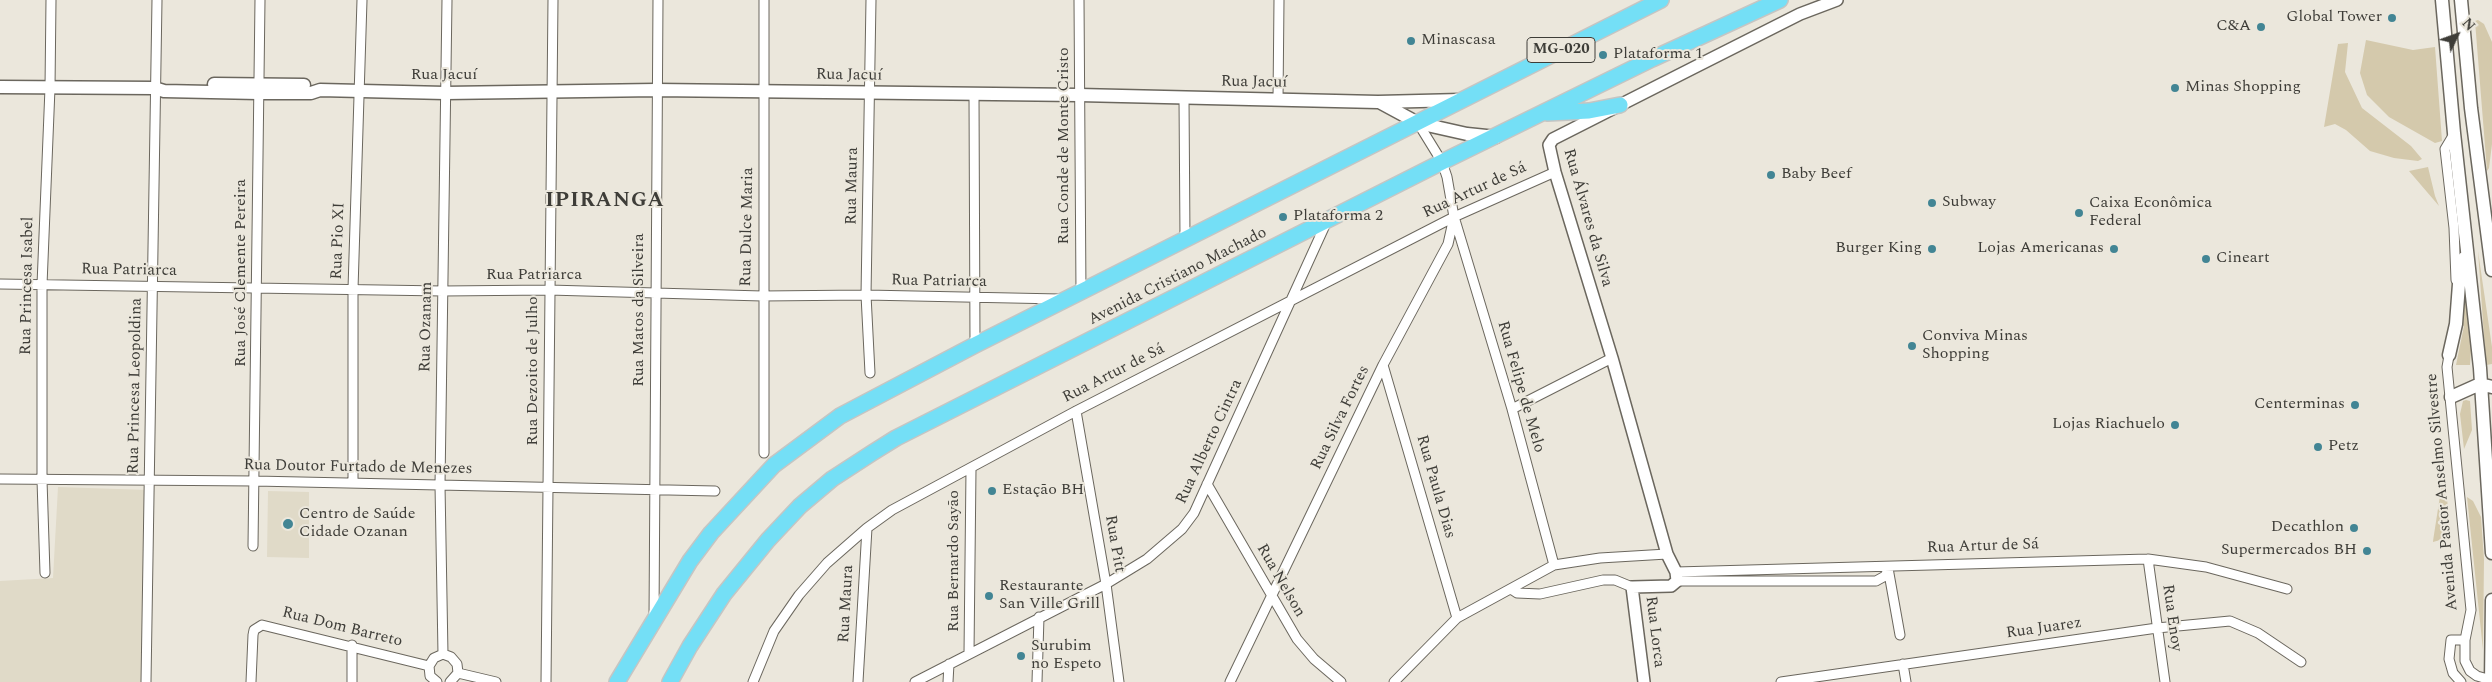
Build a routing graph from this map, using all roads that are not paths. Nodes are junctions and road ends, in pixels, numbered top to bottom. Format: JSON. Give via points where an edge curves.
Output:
{"nodes":[{"id":1,"x":51,"y":0,"type":"edge"},
{"id":2,"x":157,"y":0,"type":"edge"},
{"id":3,"x":260,"y":0,"type":"edge"},
{"id":4,"x":362,"y":0,"type":"edge"},
{"id":5,"x":447,"y":0,"type":"edge"},
{"id":6,"x":553,"y":0,"type":"edge"},
{"id":7,"x":658,"y":0,"type":"edge"},
{"id":8,"x":764,"y":0,"type":"edge"},
{"id":9,"x":871,"y":0,"type":"edge"},
{"id":10,"x":1079,"y":0,"type":"edge"},
{"id":11,"x":1279,"y":0,"type":"edge"},
{"id":12,"x":1661,"y":0,"type":"edge"},
{"id":13,"x":1780,"y":0,"type":"edge"},
{"id":14,"x":1837,"y":0,"type":"edge"},
{"id":15,"x":2442,"y":0,"type":"edge"},
{"id":16,"x":2461,"y":0,"type":"edge"},
{"id":17,"x":0,"y":87,"type":"edge"},
{"id":18,"x":50,"y":88,"type":"junction"},
{"id":19,"x":154,"y":88,"type":"junction"},
{"id":20,"x":258,"y":88,"type":"junction"},
{"id":21,"x":656,"y":90,"type":"junction"},
{"id":22,"x":358,"y":91,"type":"junction"},
{"id":23,"x":764,"y":91,"type":"junction"},
{"id":24,"x":869,"y":92,"type":"junction"},
{"id":25,"x":445,"y":93,"type":"junction"},
{"id":26,"x":552,"y":93,"type":"junction"},
{"id":27,"x":974,"y":94,"type":"junction"},
{"id":28,"x":1079,"y":95,"type":"junction"},
{"id":29,"x":1184,"y":98,"type":"junction"},
{"id":30,"x":1278,"y":100,"type":"junction"},
{"id":31,"x":1461,"y":100,"type":"junction"},
{"id":32,"x":1378,"y":102,"type":"junction"},
{"id":33,"x":1620,"y":105,"type":"junction"},
{"id":34,"x":1541,"y":114,"type":"junction"},
{"id":35,"x":1418,"y":122,"type":"junction"},
{"id":36,"x":2454,"y":133,"type":"junction"},
{"id":37,"x":1496,"y":136,"type":"junction"},
{"id":38,"x":1442,"y":162,"type":"junction"},
{"id":39,"x":1555,"y":172,"type":"junction"},
{"id":40,"x":1454,"y":217,"type":"junction"},
{"id":41,"x":1327,"y":220,"type":"junction"},
{"id":42,"x":1185,"y":239,"type":"junction"},
{"id":43,"x":2466,"y":248,"type":"junction"},
{"id":44,"x":2492,"y":270,"type":"edge"},
{"id":45,"x":0,"y":284,"type":"edge"},
{"id":46,"x":42,"y":286,"type":"junction"},
{"id":47,"x":152,"y":286,"type":"junction"},
{"id":48,"x":258,"y":288,"type":"junction"},
{"id":49,"x":353,"y":289,"type":"junction"},
{"id":50,"x":549,"y":290,"type":"junction"},
{"id":51,"x":443,"y":291,"type":"junction"},
{"id":52,"x":655,"y":293,"type":"junction"},
{"id":53,"x":1081,"y":293,"type":"junction"},
{"id":54,"x":866,"y":295,"type":"junction"},
{"id":55,"x":762,"y":296,"type":"junction"},
{"id":56,"x":976,"y":298,"type":"junction"},
{"id":57,"x":1067,"y":300,"type":"junction"},
{"id":58,"x":1290,"y":302,"type":"junction"},
{"id":59,"x":975,"y":345,"type":"junction"},
{"id":60,"x":2449,"y":355,"type":"junction"},
{"id":61,"x":1612,"y":358,"type":"junction"},
{"id":62,"x":1384,"y":365,"type":"junction"},
{"id":63,"x":870,"y":373,"type":"dead end"},
{"id":64,"x":2486,"y":386,"type":"edge"},
{"id":65,"x":2452,"y":397,"type":"junction"},
{"id":66,"x":1512,"y":409,"type":"junction"},
{"id":67,"x":1076,"y":411,"type":"junction"},
{"id":68,"x":764,"y":454,"type":"dead end"},
{"id":69,"x":971,"y":469,"type":"junction"},
{"id":70,"x":0,"y":478,"type":"edge"},
{"id":71,"x":42,"y":480,"type":"junction"},
{"id":72,"x":150,"y":481,"type":"junction"},
{"id":73,"x":255,"y":481,"type":"junction"},
{"id":74,"x":353,"y":483,"type":"junction"},
{"id":75,"x":1207,"y":484,"type":"junction"},
{"id":76,"x":440,"y":485,"type":"junction"},
{"id":77,"x":548,"y":487,"type":"junction"},
{"id":78,"x":654,"y":490,"type":"junction"},
{"id":79,"x":715,"y":490,"type":"dead end"},
{"id":80,"x":866,"y":528,"type":"junction"},
{"id":81,"x":253,"y":546,"type":"dead end"},
{"id":82,"x":2492,"y":553,"type":"edge"},
{"id":83,"x":1667,"y":554,"type":"junction"},
{"id":84,"x":2148,"y":559,"type":"junction"},
{"id":85,"x":1554,"y":565,"type":"junction"},
{"id":86,"x":1888,"y":568,"type":"junction"},
{"id":87,"x":45,"y":573,"type":"dead end"},
{"id":88,"x":1676,"y":576,"type":"junction"},
{"id":89,"x":1106,"y":584,"type":"junction"},
{"id":90,"x":1632,"y":587,"type":"junction"},
{"id":91,"x":1511,"y":589,"type":"junction"},
{"id":92,"x":2287,"y":589,"type":"dead end"},
{"id":93,"x":1271,"y":596,"type":"junction"},
{"id":94,"x":2492,"y":600,"type":"edge"},
{"id":95,"x":1038,"y":617,"type":"junction"},
{"id":96,"x":1457,"y":618,"type":"junction"},
{"id":97,"x":654,"y":620,"type":"junction"},
{"id":98,"x":2157,"y":628,"type":"junction"},
{"id":99,"x":1900,"y":634,"type":"dead end"},
{"id":100,"x":2465,"y":640,"type":"junction"},
{"id":101,"x":352,"y":645,"type":"junction"},
{"id":102,"x":969,"y":653,"type":"junction"},
{"id":103,"x":443,"y":654,"type":"junction"},
{"id":104,"x":2301,"y":662,"type":"dead end"},
{"id":105,"x":949,"y":664,"type":"junction"},
{"id":106,"x":1903,"y":664,"type":"junction"},
{"id":107,"x":429,"y":666,"type":"junction"},
{"id":108,"x":458,"y":673,"type":"junction"},
{"id":109,"x":2492,"y":681,"type":"edge"},
{"id":110,"x":146,"y":682,"type":"edge"},
{"id":111,"x":251,"y":682,"type":"edge"},
{"id":112,"x":352,"y":682,"type":"edge"},
{"id":113,"x":437,"y":682,"type":"edge"},
{"id":114,"x":450,"y":682,"type":"edge"},
{"id":115,"x":496,"y":682,"type":"edge"},
{"id":116,"x":546,"y":682,"type":"edge"},
{"id":117,"x":617,"y":682,"type":"edge"},
{"id":118,"x":670,"y":682,"type":"edge"},
{"id":119,"x":753,"y":682,"type":"edge"},
{"id":120,"x":858,"y":682,"type":"edge"},
{"id":121,"x":916,"y":682,"type":"edge"},
{"id":122,"x":948,"y":682,"type":"edge"},
{"id":123,"x":1037,"y":682,"type":"edge"},
{"id":124,"x":1120,"y":682,"type":"edge"},
{"id":125,"x":1230,"y":682,"type":"edge"},
{"id":126,"x":1341,"y":682,"type":"edge"},
{"id":127,"x":1394,"y":682,"type":"edge"},
{"id":128,"x":1644,"y":682,"type":"edge"},
{"id":129,"x":1781,"y":682,"type":"edge"},
{"id":130,"x":1906,"y":682,"type":"edge"},
{"id":131,"x":2165,"y":682,"type":"edge"},
{"id":132,"x":2461,"y":682,"type":"edge"}],
"edges":[{"from":1,"to":18,"type":"street","name":"Rua Princesa Isabel"},
{"from":2,"to":19,"type":"street","name":"Rua Princesa Leopoldina"},
{"from":3,"to":20,"type":"street","name":"Rua José Clemente Pereira"},
{"from":4,"to":22,"type":"street","name":"Rua Pio XI"},
{"from":5,"to":25,"type":"street","name":"Rua Ozanam"},
{"from":6,"to":26,"type":"street","name":"Rua Dezoito de Julho"},
{"from":7,"to":21,"type":"street","name":"Rua Matos da Silveira"},
{"from":8,"to":23,"type":"street","name":"Rua Dulce Maria"},
{"from":9,"to":24,"type":"street","name":"Rua Maura"},
{"from":10,"to":28,"type":"street","name":"Rua Conde de Monte Cristo"},
{"from":11,"to":30,"type":"street"},
{"from":12,"to":31,"type":"highway","name":"Avenida Cristiano Machado","number":"MG-020"},
{"from":13,"to":34,"type":"highway","name":"Avenida Cristiano Machado","number":"MG-020"},
{"from":14,"to":33,"type":"street","name":"Rua Álvares da Silva","via":[[1800,14]]},
{"from":15,"to":36,"type":"main road","name":"Avenida Pastor Anselmo Silvestre"},
{"from":16,"to":44,"type":"main road"},
{"from":17,"to":18,"type":"main road","name":"Rua Jacuí","number":"MG-020"},
{"from":18,"to":19,"type":"main road","name":"Rua Jacuí","number":"MG-020"},
{"from":18,"to":46,"type":"street","name":"Rua Princesa Isabel"},
{"from":19,"to":20,"type":"main road","name":"Rua Jacuí","number":"MG-020","via":[[165,85]]},
{"from":19,"to":47,"type":"street","name":"Rua Princesa Leopoldina"},
{"from":20,"to":22,"type":"main road","name":"Rua Jacuí","number":"MG-020","via":[[312,85],[320,90]]},
{"from":20,"to":48,"type":"street","name":"Rua José Clemente Pereira"},
{"from":21,"to":23,"type":"main road","name":"Rua Jacuí","number":"MG-020"},
{"from":21,"to":26,"type":"main road","name":"Rua Jacuí","number":"MG-020"},
{"from":21,"to":52,"type":"street","name":"Rua Matos da Silveira"},
{"from":22,"to":25,"type":"main road","name":"Rua Jacuí","number":"MG-020"},
{"from":22,"to":49,"type":"street","name":"Rua Pio XI"},
{"from":23,"to":24,"type":"main road","name":"Rua Jacuí","number":"MG-020"},
{"from":23,"to":55,"type":"street","name":"Rua Dulce Maria"},
{"from":24,"to":27,"type":"main road","name":"Rua Jacuí","number":"MG-020"},
{"from":24,"to":54,"type":"street","name":"Rua Maura"},
{"from":25,"to":26,"type":"main road","name":"Rua Jacuí","number":"MG-020"},
{"from":25,"to":51,"type":"street","name":"Rua Ozanam"},
{"from":26,"to":50,"type":"street","name":"Rua Dezoito de Julho"},
{"from":27,"to":28,"type":"main road","name":"Rua Jacuí","number":"MG-020"},
{"from":27,"to":56,"type":"street"},
{"from":28,"to":29,"type":"main road","name":"Rua Jacuí","number":"MG-020"},
{"from":28,"to":53,"type":"street","name":"Rua Conde de Monte Cristo"},
{"from":29,"to":30,"type":"main road","name":"Rua Jacuí","number":"MG-020"},
{"from":29,"to":42,"type":"street"},
{"from":30,"to":32,"type":"main road","name":"Rua Jacuí","number":"MG-020"},
{"from":31,"to":32,"type":"main road","name":"Rua Jacuí","number":"MG-020"},
{"from":31,"to":35,"type":"highway","name":"Avenida Cristiano Machado"},
{"from":32,"to":35,"type":"main road","name":"Rua Jacuí","number":"MG-020"},
{"from":33,"to":34,"type":"highway"},
{"from":33,"to":39,"type":"street","name":"Rua Álvares da Silva","via":[[1553,139],[1549,145]]},
{"from":34,"to":37,"type":"highway","name":"Avenida Cristiano Machado","number":"MG-020"},
{"from":35,"to":37,"type":"main road","name":"Rua Jacuí","number":"MG-020","via":[[1467,134]]},
{"from":35,"to":38,"type":"street"},
{"from":35,"to":42,"type":"highway","name":"Avenida Cristiano Machado"},
{"from":36,"to":43,"type":"main road","name":"Avenida Pastor Anselmo Silvestre"},
{"from":36,"to":60,"type":"street","name":"Avenida Pastor Anselmo Silvestre","via":[[2445,149],[2454,228],[2456,283]]},
{"from":37,"to":38,"type":"highway","name":"Avenida Cristiano Machado"},
{"from":38,"to":40,"type":"street","name":"Rua Silva Fortes"},
{"from":38,"to":41,"type":"highway","name":"Avenida Cristiano Machado"},
{"from":39,"to":40,"type":"street","name":"Rua Artur de Sá"},
{"from":39,"to":61,"type":"street","name":"Rua Álvares da Silva"},
{"from":40,"to":58,"type":"street","name":"Rua Artur de Sá"},
{"from":40,"to":62,"type":"street","name":"Rua Silva Fortes","via":[[1448,244]]},
{"from":40,"to":66,"type":"street","name":"Rua Felipe de Melo"},
{"from":41,"to":58,"type":"street","name":"Rua Alberto Cintra"},
{"from":41,"to":118,"type":"highway","name":"Avenida Cristiano Machado","via":[[896,438],[832,479],[787,520],[724,594]]},
{"from":42,"to":53,"type":"highway","name":"Avenida Cristiano Machado"},
{"from":43,"to":60,"type":"main road"},
{"from":43,"to":64,"type":"main road","name":"Avenida Pastor Anselmo Silvestre"},
{"from":45,"to":46,"type":"street","name":"Rua Patriarca"},
{"from":46,"to":47,"type":"street","name":"Rua Patriarca"},
{"from":46,"to":71,"type":"street","name":"Rua Princesa Isabel"},
{"from":47,"to":48,"type":"street","name":"Rua Patriarca"},
{"from":47,"to":72,"type":"street","name":"Rua Princesa Leopoldina"},
{"from":48,"to":49,"type":"street","name":"Rua Patriarca"},
{"from":48,"to":73,"type":"street","name":"Rua José Clemente Pereira"},
{"from":49,"to":51,"type":"street","name":"Rua Patriarca"},
{"from":49,"to":74,"type":"street","name":"Rua Pio XI"},
{"from":50,"to":51,"type":"street","name":"Rua Patriarca"},
{"from":50,"to":52,"type":"street","name":"Rua Patriarca"},
{"from":50,"to":77,"type":"street","name":"Rua Dezoito de Julho"},
{"from":51,"to":76,"type":"street","name":"Rua Ozanam"},
{"from":52,"to":55,"type":"street","name":"Rua Patriarca"},
{"from":52,"to":78,"type":"street","name":"Rua Matos da Silveira"},
{"from":53,"to":57,"type":"highway","name":"Avenida Cristiano Machado"},
{"from":54,"to":55,"type":"street","name":"Rua Patriarca"},
{"from":54,"to":56,"type":"street","name":"Rua Patriarca"},
{"from":54,"to":63,"type":"street","name":"Rua Maura"},
{"from":55,"to":68,"type":"street","name":"Rua Dulce Maria"},
{"from":56,"to":57,"type":"street","name":"Rua Patriarca"},
{"from":56,"to":59,"type":"street"},
{"from":57,"to":59,"type":"highway","name":"Avenida Cristiano Machado"},
{"from":58,"to":67,"type":"street","name":"Rua Artur de Sá"},
{"from":58,"to":75,"type":"street","name":"Rua Alberto Cintra"},
{"from":59,"to":97,"type":"highway","name":"Avenida Cristiano Machado","via":[[840,416],[774,465],[711,533]]},
{"from":60,"to":65,"type":"street","name":"Avenida Pastor Anselmo Silvestre","via":[[2447,367]]},
{"from":61,"to":66,"type":"street"},
{"from":61,"to":83,"type":"street","name":"Rua Álvares da Silva"},
{"from":62,"to":93,"type":"street","name":"Rua Silva Fortes"},
{"from":62,"to":96,"type":"street","name":"Rua Paula Dias"},
{"from":64,"to":65,"type":"main road"},
{"from":64,"to":82,"type":"main road","name":"Avenida Pastor Anselmo Silvestre"},
{"from":65,"to":100,"type":"street","name":"Avenida Pastor Anselmo Silvestre","via":[[2471,610]]},
{"from":66,"to":85,"type":"street","name":"Rua Felipe de Melo"},
{"from":67,"to":69,"type":"street","name":"Rua Artur de Sá"},
{"from":67,"to":89,"type":"street","name":"Rua Pitt"},
{"from":69,"to":80,"type":"street","name":"Rua Artur de Sá","via":[[917,496]]},
{"from":69,"to":102,"type":"street","name":"Rua Bernardo Sayão"},
{"from":70,"to":71,"type":"street","name":"Rua Doutor Furtado de Menezes"},
{"from":71,"to":72,"type":"street","name":"Rua Doutor Furtado de Menezes"},
{"from":71,"to":87,"type":"street","name":"Rua Princesa Isabel"},
{"from":72,"to":73,"type":"street","name":"Rua Doutor Furtado de Menezes"},
{"from":72,"to":110,"type":"street","name":"Rua Princesa Leopoldina"},
{"from":73,"to":74,"type":"street","name":"Rua Doutor Furtado de Menezes"},
{"from":73,"to":81,"type":"street","name":"Rua José Clemente Pereira"},
{"from":74,"to":76,"type":"street","name":"Rua Doutor Furtado de Menezes"},
{"from":75,"to":89,"type":"street","name":"Rua Alberto Cintra","via":[[1194,513],[1171,541]]},
{"from":75,"to":93,"type":"street","name":"Rua Nelson"},
{"from":76,"to":77,"type":"street","name":"Rua Doutor Furtado de Menezes"},
{"from":76,"to":103,"type":"street","name":"Rua Ozanam"},
{"from":77,"to":78,"type":"street","name":"Rua Doutor Furtado de Menezes"},
{"from":77,"to":116,"type":"street","name":"Rua Dezoito de Julho"},
{"from":78,"to":79,"type":"street","name":"Rua Doutor Furtado de Menezes"},
{"from":78,"to":97,"type":"street","name":"Rua Matos da Silveira"},
{"from":80,"to":119,"type":"street","name":"Rua Artur de Sá","via":[[827,563],[799,595],[774,631]]},
{"from":80,"to":120,"type":"street","name":"Rua Maura"},
{"from":83,"to":85,"type":"street","via":[[1600,558]]},
{"from":83,"to":88,"type":"street","name":"Rua Álvares da Silva"},
{"from":84,"to":86,"type":"street","name":"Rua Artur de Sá"},
{"from":84,"to":92,"type":"street","name":"Rua Artur de Sá","via":[[2206,567]]},
{"from":84,"to":98,"type":"street","name":"Rua Enoy"},
{"from":85,"to":91,"type":"street"},
{"from":86,"to":88,"type":"street","name":"Rua Artur de Sá"},
{"from":86,"to":88,"type":"street","name":"Rua Artur de Sá","via":[[1885,576],[1876,581]]},
{"from":86,"to":99,"type":"street"},
{"from":88,"to":90,"type":"street","name":"Rua Artur de Sá","via":[[1671,586]]},
{"from":89,"to":95,"type":"street","name":"Rua Alberto Cintra"},
{"from":89,"to":124,"type":"street","name":"Rua Pitt"},
{"from":90,"to":91,"type":"street","name":"Rua Artur de Sá","via":[[1615,580],[1603,580],[1540,594],[1517,594]]},
{"from":90,"to":128,"type":"street","name":"Rua Lorca"},
{"from":91,"to":96,"type":"street"},
{"from":93,"to":125,"type":"street","name":"Rua Silva Fortes"},
{"from":93,"to":126,"type":"street","name":"Rua Nelson","via":[[1314,659]]},
{"from":94,"to":109,"type":"main road","name":"Avenida Pastor Anselmo Silvestre"},
{"from":95,"to":102,"type":"street","name":"Rua Alberto Cintra"},
{"from":95,"to":123,"type":"street"},
{"from":96,"to":127,"type":"street"},
{"from":97,"to":117,"type":"highway","name":"Avenida Cristiano Machado"},
{"from":98,"to":104,"type":"street","name":"Rua Juarez","via":[[2230,621],[2258,633]]},
{"from":98,"to":106,"type":"street","name":"Rua Juarez"},
{"from":98,"to":131,"type":"street","name":"Rua Enoy"},
{"from":100,"to":109,"type":"street","name":"Avenida Pastor Anselmo Silvestre","via":[[2465,661],[2470,670]]},
{"from":100,"to":132,"type":"street","via":[[2452,640],[2450,658],[2453,673]]},
{"from":101,"to":107,"type":"street","name":"Rua Dom Barreto"},
{"from":101,"to":111,"type":"street","name":"Rua Dom Barreto","via":[[265,625],[257,627],[253,635]]},
{"from":101,"to":112,"type":"street"},
{"from":102,"to":105,"type":"street","name":"Rua Alberto Cintra"},
{"from":103,"to":107,"type":"street","via":[[434,658]]},
{"from":103,"to":108,"type":"street","via":[[455,660]]},
{"from":105,"to":121,"type":"street","name":"Rua Alberto Cintra"},
{"from":105,"to":122,"type":"street"},
{"from":106,"to":129,"type":"street","name":"Rua Juarez"},
{"from":106,"to":130,"type":"street"},
{"from":107,"to":113,"type":"street","via":[[430,676]]},
{"from":108,"to":114,"type":"street"},
{"from":108,"to":115,"type":"street"}]}
